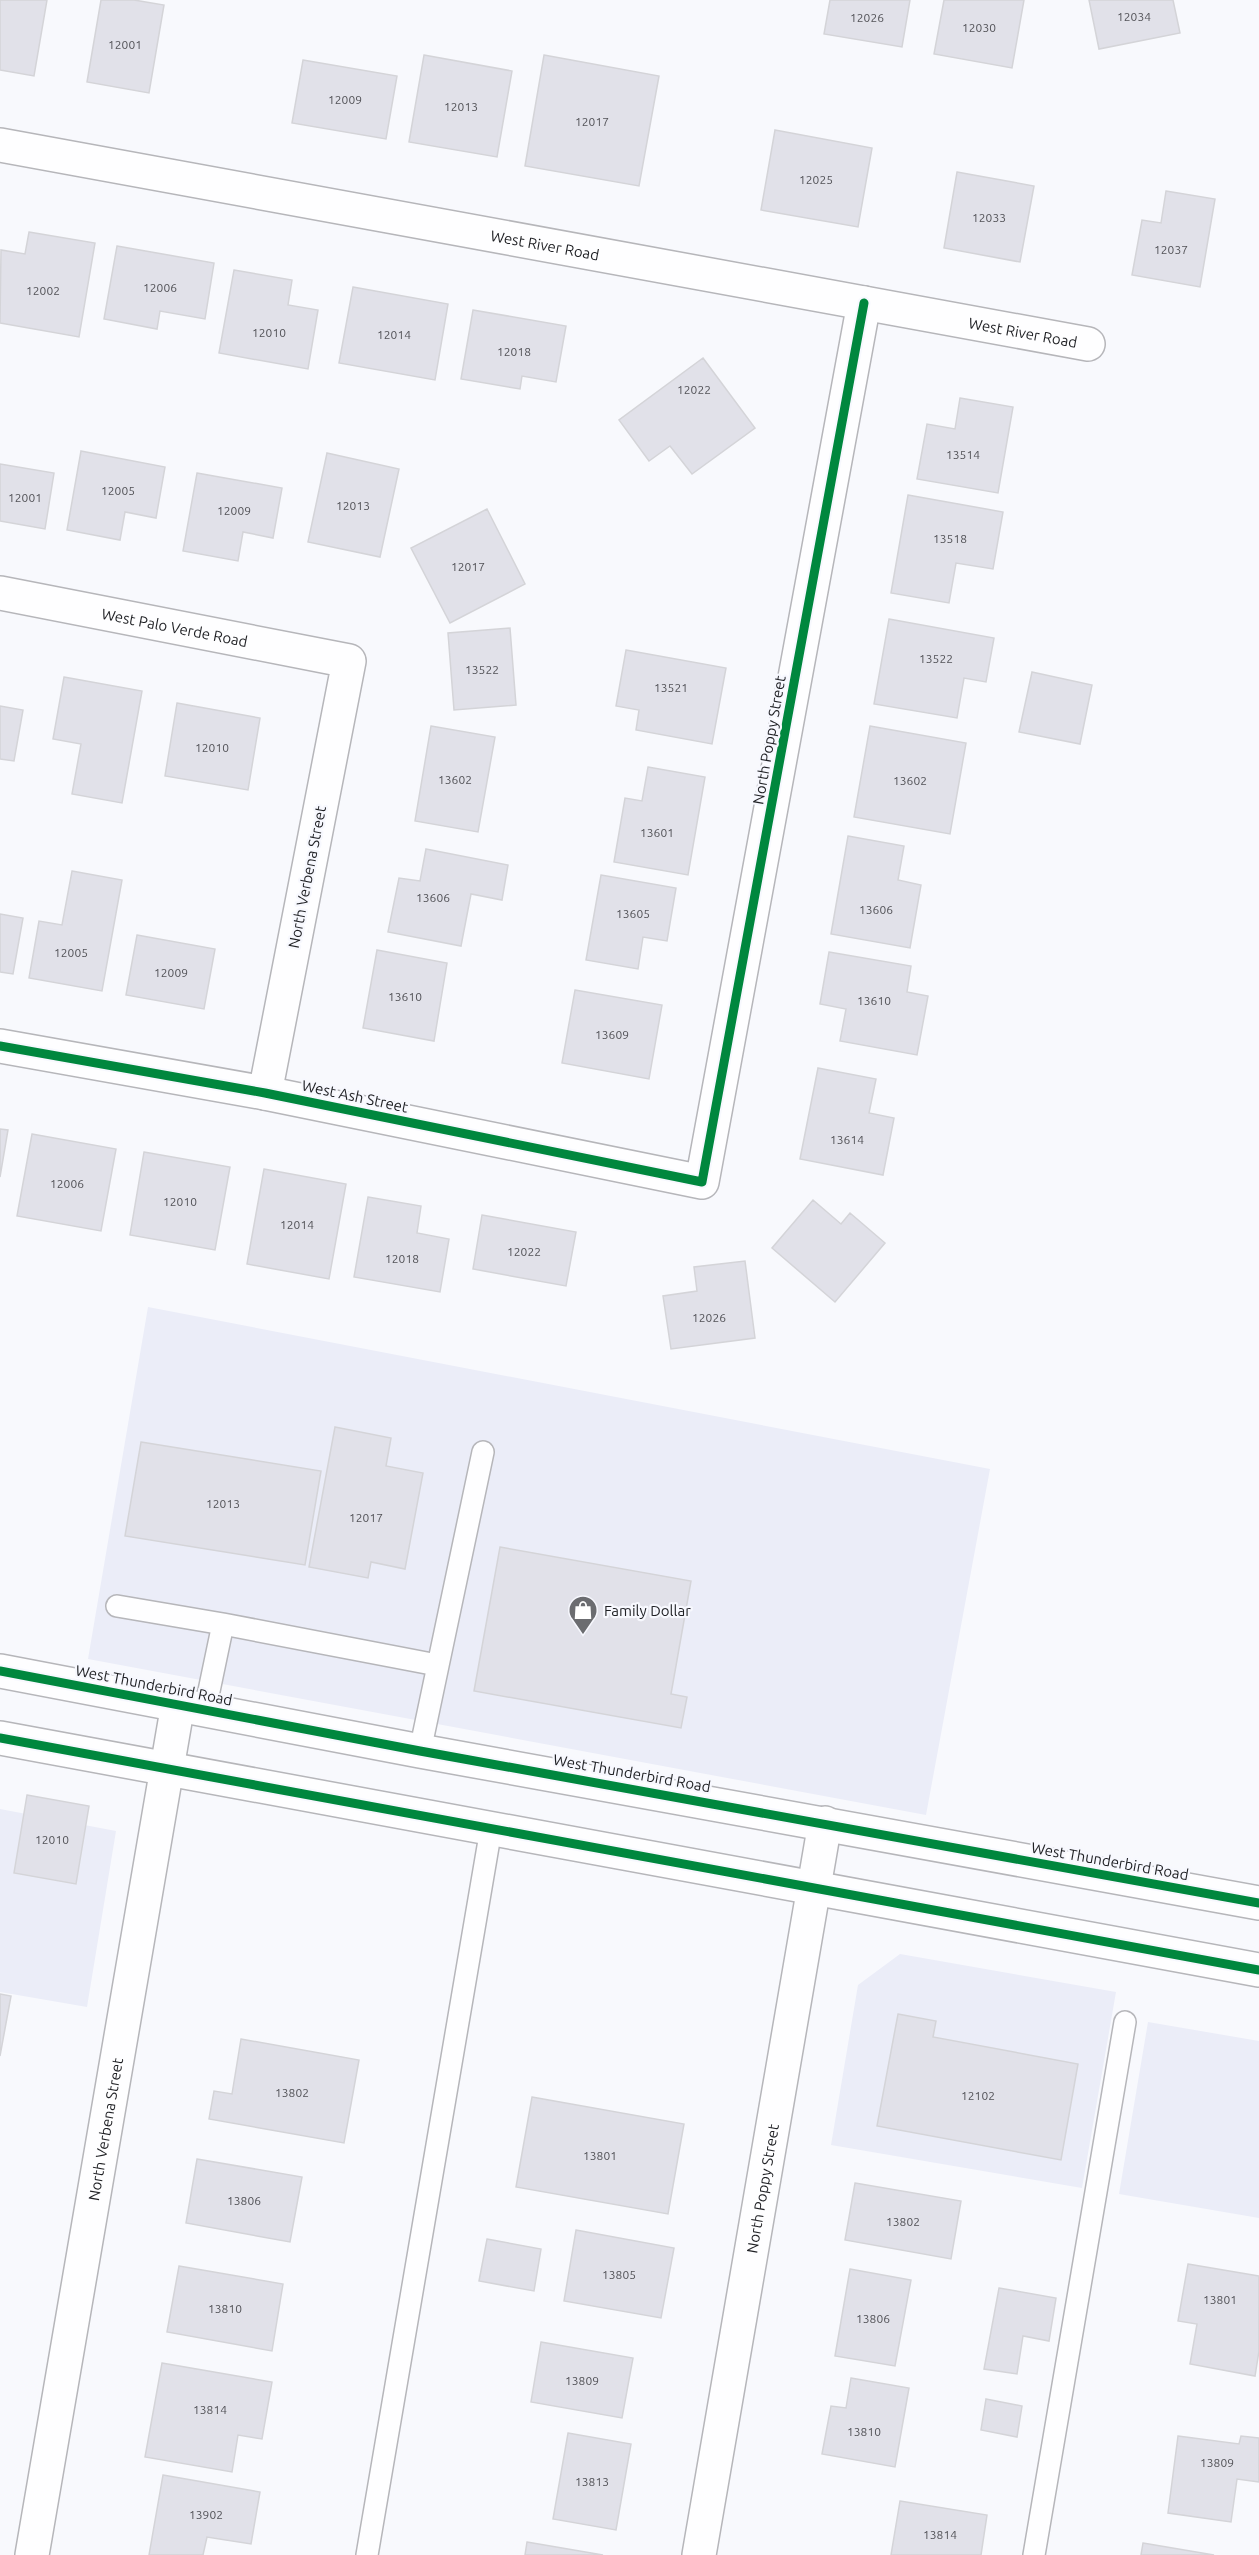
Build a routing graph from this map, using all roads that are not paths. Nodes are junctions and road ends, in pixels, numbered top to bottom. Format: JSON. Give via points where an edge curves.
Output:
{"nodes":[{"id":1,"x":0,"y":146,"type":"edge"},
{"id":2,"x":864,"y":303,"type":"junction"},
{"id":3,"x":1088,"y":344,"type":"dead end"},
{"id":4,"x":0,"y":593,"type":"edge"},
{"id":5,"x":350,"y":662,"type":"joint"},
{"id":6,"x":0,"y":1046,"type":"edge"},
{"id":7,"x":265,"y":1093,"type":"junction"},
{"id":8,"x":702,"y":1182,"type":"joint"},
{"id":9,"x":483,"y":1452,"type":"dead end"},
{"id":10,"x":117,"y":1606,"type":"dead end"},
{"id":11,"x":223,"y":1624,"type":"junction"},
{"id":12,"x":437,"y":1665,"type":"junction"},
{"id":13,"x":0,"y":1671,"type":"edge"},
{"id":14,"x":191,"y":1707,"type":"junction"},
{"id":15,"x":0,"y":1738,"type":"edge"},
{"id":16,"x":420,"y":1751,"type":"junction"},
{"id":17,"x":167,"y":1768,"type":"junction"},
{"id":18,"x":825,"y":1823,"type":"junction"},
{"id":19,"x":491,"y":1829,"type":"junction"},
{"id":20,"x":813,"y":1889,"type":"junction"},
{"id":21,"x":1259,"y":1903,"type":"edge"},
{"id":22,"x":1259,"y":1970,"type":"edge"},
{"id":23,"x":1125,"y":2022,"type":"dead end"},
{"id":24,"x":32,"y":2555,"type":"edge"},
{"id":25,"x":368,"y":2555,"type":"edge"},
{"id":26,"x":699,"y":2555,"type":"edge"},
{"id":27,"x":1034,"y":2555,"type":"edge"}],
"edges":[{"from":1,"to":2,"type":"street","name":"West River Road"},
{"from":2,"to":3,"type":"street","name":"West River Road"},
{"from":2,"to":8,"type":"street","name":"North Poppy Street"},
{"from":4,"to":5,"type":"street","name":"West Palo Verde Road"},
{"from":5,"to":7,"type":"street","name":"North Verbena Street"},
{"from":6,"to":7,"type":"street","name":"West Ash Street"},
{"from":7,"to":8,"type":"street","name":"West Ash Street"},
{"from":9,"to":12,"type":"lane"},
{"from":10,"to":11,"type":"lane"},
{"from":11,"to":12,"type":"lane"},
{"from":11,"to":14,"type":"lane"},
{"from":12,"to":16,"type":"lane"},
{"from":13,"to":14,"type":"street","name":"West Thunderbird Road"},
{"from":14,"to":16,"type":"street","name":"West Thunderbird Road"},
{"from":14,"to":17,"type":"street","name":"North Verbena Street"},
{"from":15,"to":17,"type":"street"},
{"from":16,"to":18,"type":"street","name":"West Thunderbird Road"},
{"from":17,"to":19,"type":"street"},
{"from":17,"to":24,"type":"street","name":"North Verbena Street"},
{"from":18,"to":20,"type":"street","name":"North Poppy Street"},
{"from":18,"to":21,"type":"street","name":"West Thunderbird Road"},
{"from":19,"to":20,"type":"street"},
{"from":19,"to":25,"type":"lane"},
{"from":20,"to":22,"type":"street"},
{"from":20,"to":26,"type":"street","name":"North Poppy Street"},
{"from":23,"to":27,"type":"lane"}]}
